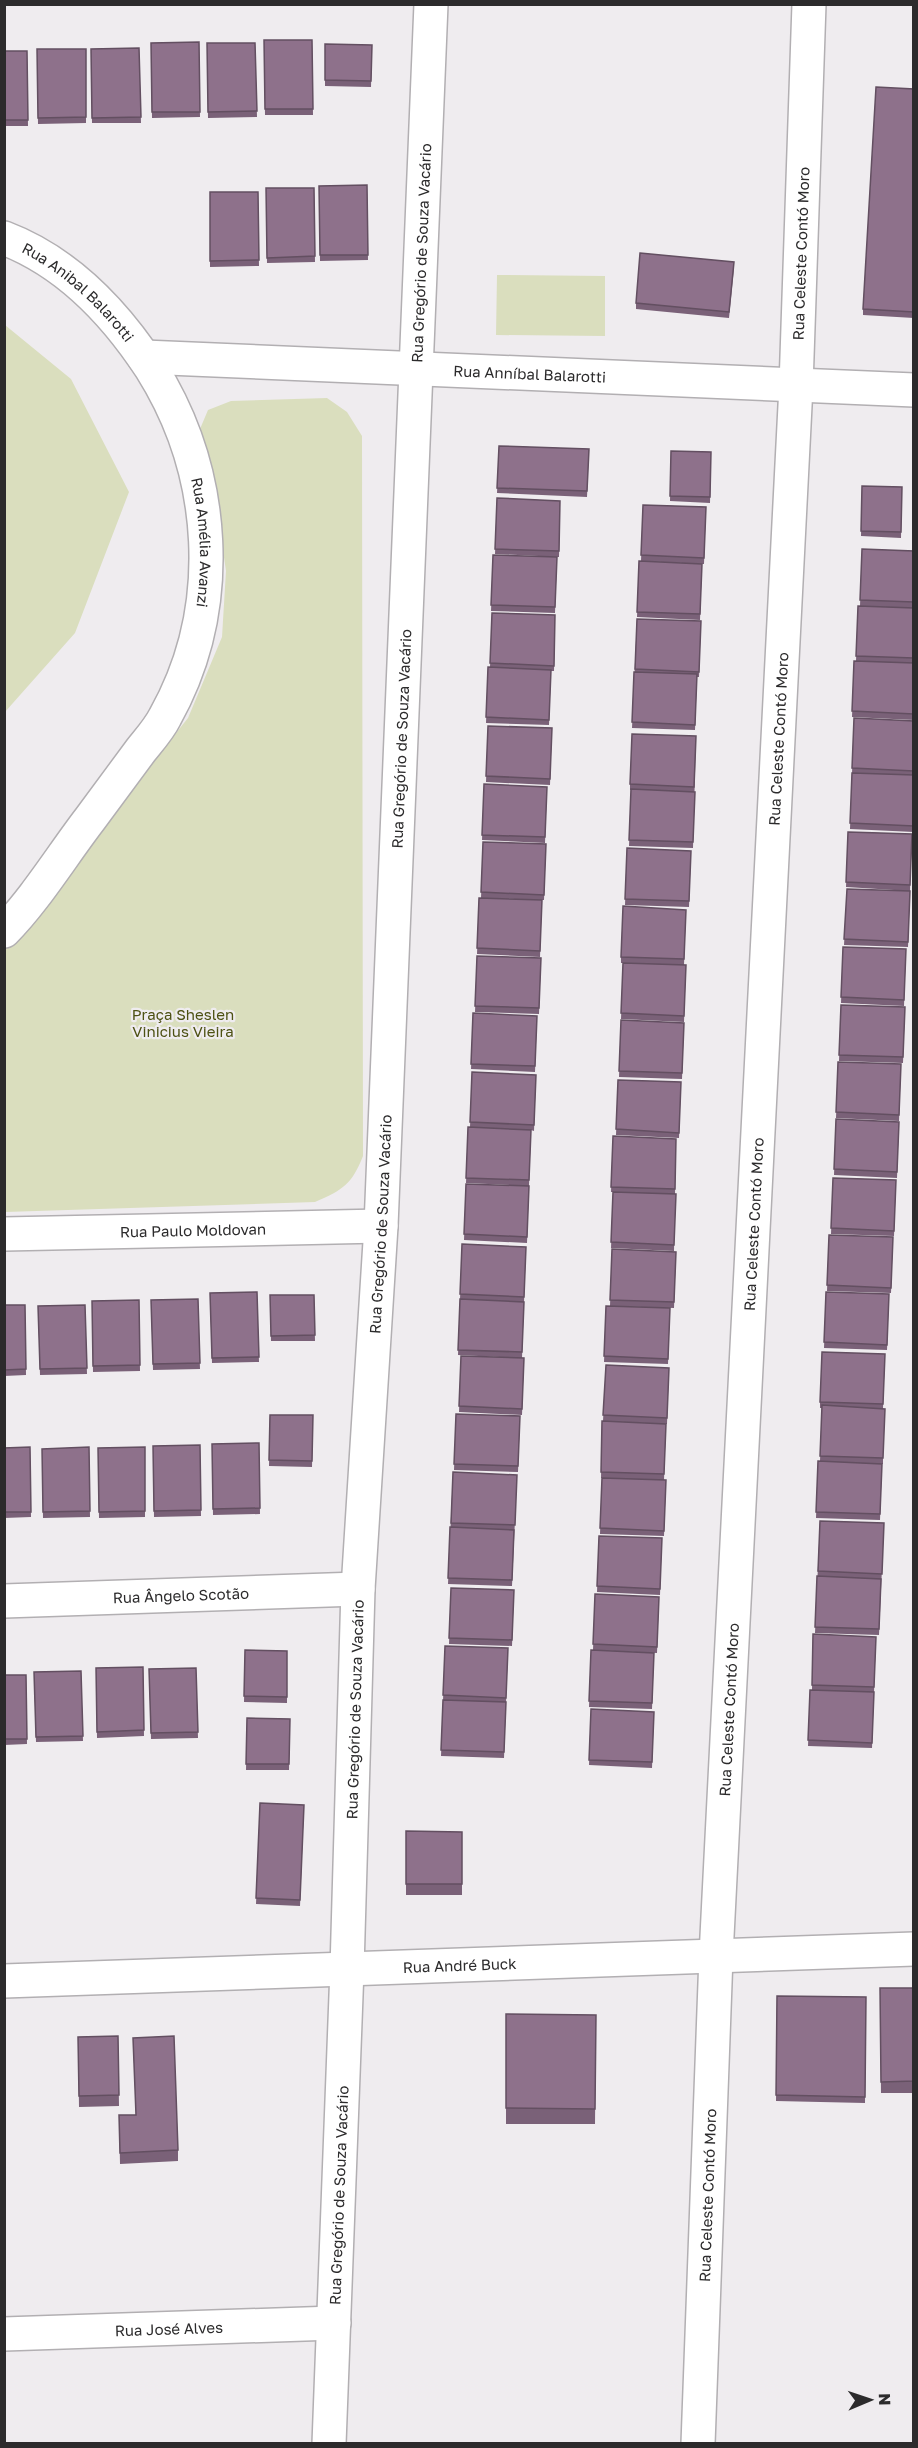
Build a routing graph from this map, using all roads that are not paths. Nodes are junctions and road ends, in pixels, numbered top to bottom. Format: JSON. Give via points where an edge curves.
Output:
{"nodes":[{"id":1,"x":431,"y":4,"type":"edge"},
{"id":2,"x":810,"y":4,"type":"edge"},
{"id":3,"x":4,"y":238,"type":"edge"},
{"id":4,"x":144,"y":357,"type":"junction"},
{"id":5,"x":416,"y":369,"type":"junction"},
{"id":6,"x":796,"y":386,"type":"junction"},
{"id":7,"x":914,"y":390,"type":"edge"},
{"id":8,"x":4,"y":931,"type":"edge"},
{"id":9,"x":381,"y":1226,"type":"junction"},
{"id":10,"x":4,"y":1234,"type":"edge"},
{"id":11,"x":358,"y":1589,"type":"junction"},
{"id":12,"x":4,"y":1601,"type":"edge"},
{"id":13,"x":914,"y":1949,"type":"edge"},
{"id":14,"x":716,"y":1956,"type":"junction"},
{"id":15,"x":347,"y":1969,"type":"junction"},
{"id":16,"x":4,"y":1981,"type":"edge"},
{"id":17,"x":334,"y":2323,"type":"junction"},
{"id":18,"x":4,"y":2334,"type":"edge"},
{"id":19,"x":329,"y":2444,"type":"edge"},
{"id":20,"x":698,"y":2444,"type":"edge"}],
"edges":[{"from":1,"to":5,"type":"street","name":"Rua Gregório de Souza Vacário"},
{"from":2,"to":6,"type":"street","name":"Rua Celeste Contó Moro"},
{"from":3,"to":4,"type":"street","name":"Rua Anibal Balarotti","via":[[22,244],[93,295]]},
{"from":4,"to":5,"type":"street","name":"Rua Anníbal Balarotti"},
{"from":4,"to":8,"type":"street","name":"Rua Amélia Avanzi","via":[[168,395],[200,484],[208,570],[201,623],[186,675],[165,719]]},
{"from":5,"to":6,"type":"street","name":"Rua Anníbal Balarotti"},
{"from":5,"to":9,"type":"street","name":"Rua Gregório de Souza Vacário"},
{"from":6,"to":7,"type":"street","name":"Rua Anníbal Balarotti"},
{"from":6,"to":14,"type":"street","name":"Rua Celeste Contó Moro"},
{"from":9,"to":10,"type":"street","name":"Rua Paulo Moldovan"},
{"from":9,"to":11,"type":"street","name":"Rua Gregório de Souza Vacário"},
{"from":11,"to":12,"type":"street","name":"Rua Ângelo Scotão"},
{"from":11,"to":15,"type":"street","name":"Rua Gregório de Souza Vacário"},
{"from":13,"to":14,"type":"street","name":"Rua André Buck"},
{"from":14,"to":15,"type":"street","name":"Rua André Buck"},
{"from":14,"to":20,"type":"street","name":"Rua Celeste Contó Moro"},
{"from":15,"to":16,"type":"street","name":"Rua André Buck"},
{"from":15,"to":17,"type":"street","name":"Rua Gregório de Souza Vacário"},
{"from":17,"to":18,"type":"street","name":"Rua José Alves"},
{"from":17,"to":19,"type":"street","name":"Rua Gregório de Souza Vacário"}]}
